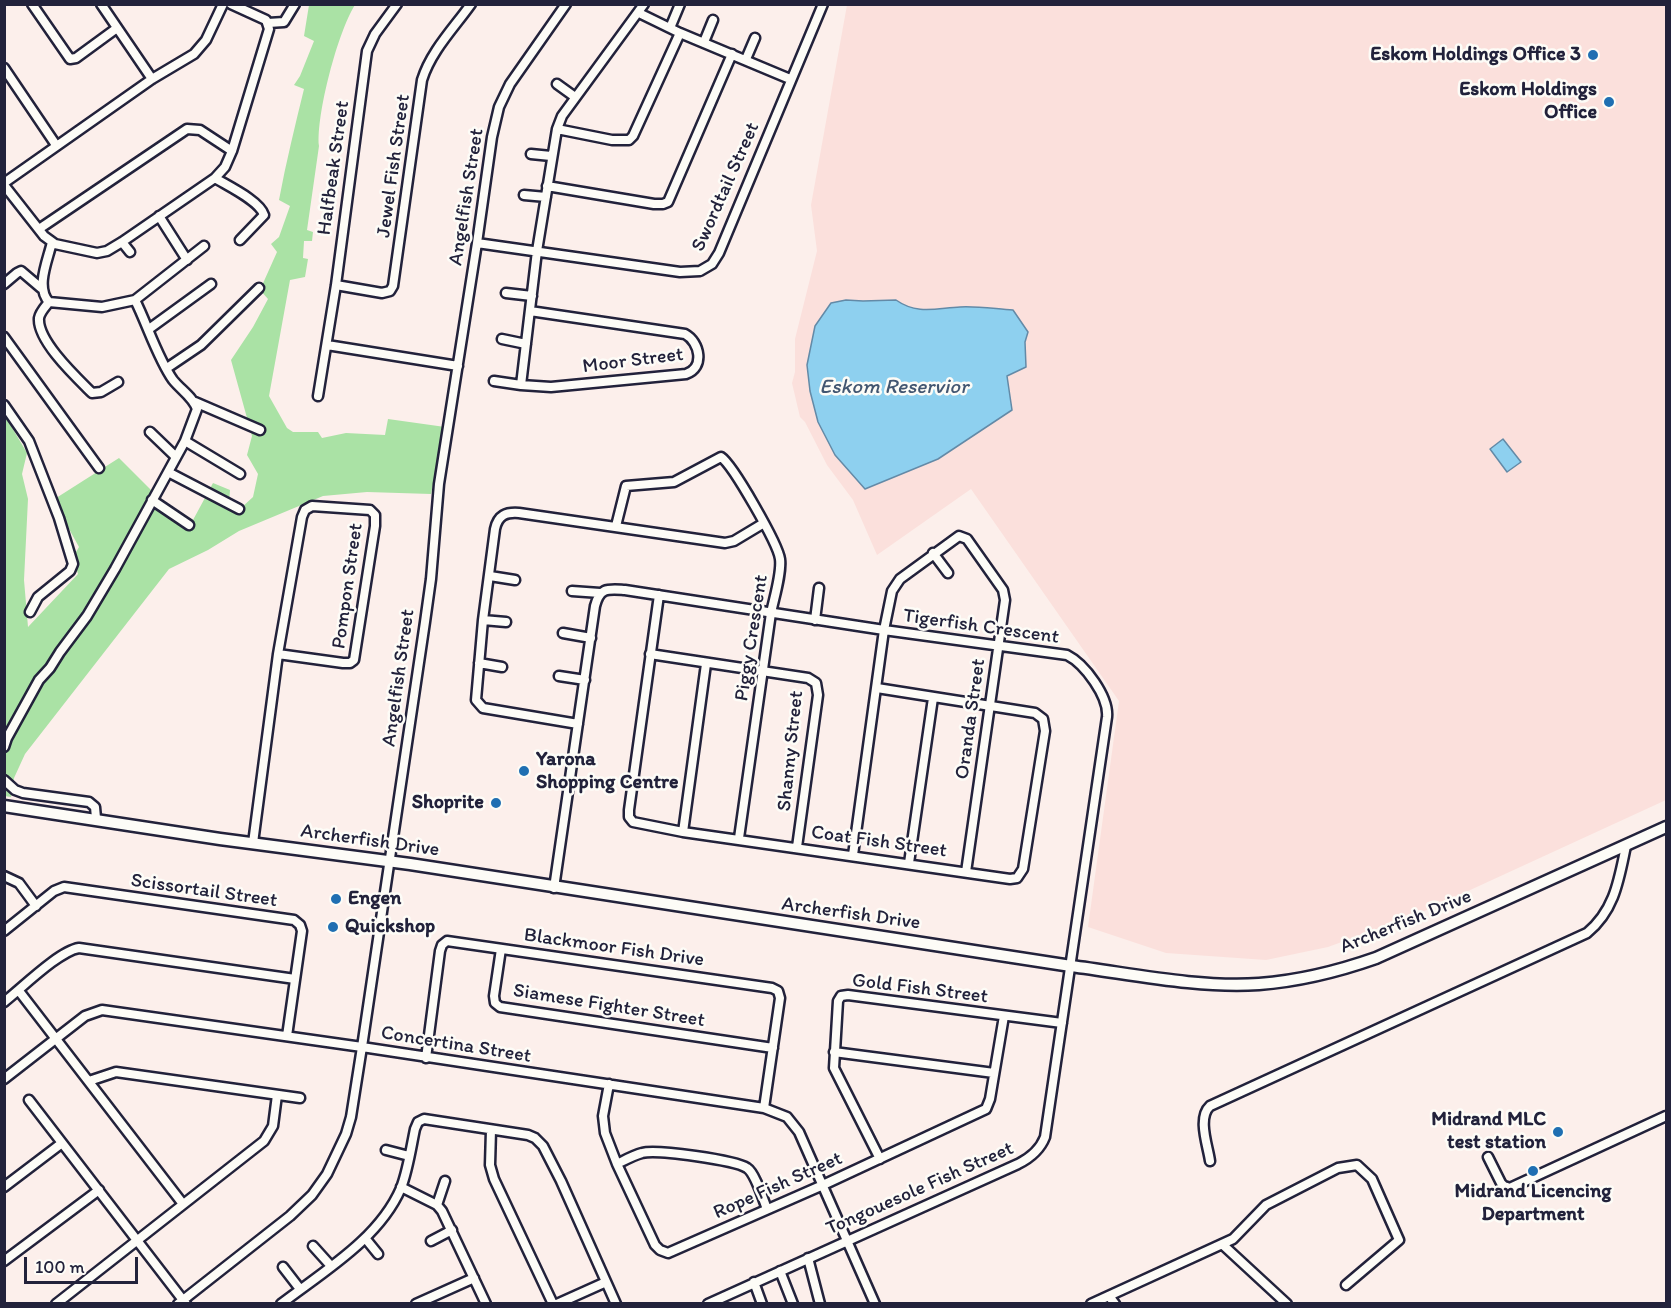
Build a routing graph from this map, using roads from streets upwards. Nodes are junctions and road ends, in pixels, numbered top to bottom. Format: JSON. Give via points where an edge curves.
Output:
{"nodes":[{"id":1,"x":32,"y":4,"type":"edge"},
{"id":2,"x":100,"y":4,"type":"edge"},
{"id":3,"x":223,"y":4,"type":"edge"},
{"id":4,"x":231,"y":4,"type":"edge"},
{"id":5,"x":295,"y":4,"type":"edge"},
{"id":6,"x":397,"y":4,"type":"edge"},
{"id":7,"x":471,"y":4,"type":"edge"},
{"id":8,"x":566,"y":4,"type":"edge"},
{"id":9,"x":644,"y":4,"type":"edge"},
{"id":10,"x":680,"y":4,"type":"edge"},
{"id":11,"x":821,"y":5,"type":"edge"},
{"id":12,"x":639,"y":13,"type":"junction"},
{"id":13,"x":713,"y":20,"type":"dead end"},
{"id":14,"x":268,"y":23,"type":"junction"},
{"id":15,"x":117,"y":28,"type":"junction"},
{"id":16,"x":670,"y":28,"type":"junction"},
{"id":17,"x":680,"y":33,"type":"junction"},
{"id":18,"x":754,"y":38,"type":"dead end"},
{"id":19,"x":704,"y":42,"type":"junction"},
{"id":20,"x":732,"y":54,"type":"junction"},
{"id":21,"x":747,"y":59,"type":"junction"},
{"id":22,"x":4,"y":68,"type":"edge"},
{"id":23,"x":790,"y":78,"type":"junction"},
{"id":24,"x":152,"y":79,"type":"junction"},
{"id":25,"x":557,"y":84,"type":"dead end"},
{"id":26,"x":575,"y":97,"type":"junction"},
{"id":27,"x":557,"y":129,"type":"junction"},
{"id":28,"x":56,"y":145,"type":"junction"},
{"id":29,"x":232,"y":151,"type":"junction"},
{"id":30,"x":531,"y":154,"type":"dead end"},
{"id":31,"x":551,"y":156,"type":"junction"},
{"id":32,"x":215,"y":178,"type":"junction"},
{"id":33,"x":4,"y":184,"type":"edge"},
{"id":34,"x":547,"y":186,"type":"junction"},
{"id":35,"x":524,"y":195,"type":"dead end"},
{"id":36,"x":546,"y":196,"type":"junction"},
{"id":37,"x":159,"y":216,"type":"junction"},
{"id":38,"x":39,"y":230,"type":"junction"},
{"id":39,"x":240,"y":240,"type":"dead end"},
{"id":40,"x":52,"y":242,"type":"junction"},
{"id":41,"x":122,"y":242,"type":"junction"},
{"id":42,"x":477,"y":243,"type":"junction"},
{"id":43,"x":204,"y":246,"type":"dead end"},
{"id":44,"x":537,"y":251,"type":"junction"},
{"id":45,"x":130,"y":252,"type":"dead end"},
{"id":46,"x":187,"y":260,"type":"junction"},
{"id":47,"x":4,"y":284,"type":"edge"},
{"id":48,"x":211,"y":284,"type":"dead end"},
{"id":49,"x":336,"y":285,"type":"junction"},
{"id":50,"x":41,"y":288,"type":"junction"},
{"id":51,"x":260,"y":288,"type":"dead end"},
{"id":52,"x":506,"y":293,"type":"dead end"},
{"id":53,"x":532,"y":296,"type":"junction"},
{"id":54,"x":135,"y":300,"type":"junction"},
{"id":55,"x":49,"y":302,"type":"junction"},
{"id":56,"x":530,"y":311,"type":"junction"},
{"id":57,"x":149,"y":329,"type":"junction"},
{"id":58,"x":4,"y":338,"type":"edge"},
{"id":59,"x":502,"y":339,"type":"dead end"},
{"id":60,"x":526,"y":344,"type":"junction"},
{"id":61,"x":327,"y":345,"type":"junction"},
{"id":62,"x":458,"y":366,"type":"junction"},
{"id":63,"x":167,"y":368,"type":"junction"},
{"id":64,"x":494,"y":381,"type":"dead end"},
{"id":65,"x":118,"y":382,"type":"dead end"},
{"id":66,"x":521,"y":385,"type":"junction"},
{"id":67,"x":318,"y":396,"type":"dead end"},
{"id":68,"x":195,"y":402,"type":"junction"},
{"id":69,"x":4,"y":405,"type":"edge"},
{"id":70,"x":260,"y":430,"type":"dead end"},
{"id":71,"x":150,"y":432,"type":"dead end"},
{"id":72,"x":184,"y":441,"type":"junction"},
{"id":73,"x":176,"y":457,"type":"junction"},
{"id":74,"x":99,"y":468,"type":"dead end"},
{"id":75,"x":168,"y":472,"type":"junction"},
{"id":76,"x":240,"y":474,"type":"dead end"},
{"id":77,"x":152,"y":500,"type":"junction"},
{"id":78,"x":239,"y":509,"type":"dead end"},
{"id":79,"x":764,"y":523,"type":"junction"},
{"id":80,"x":189,"y":525,"type":"dead end"},
{"id":81,"x":616,"y":526,"type":"junction"},
{"id":82,"x":933,"y":553,"type":"junction"},
{"id":83,"x":948,"y":573,"type":"dead end"},
{"id":84,"x":490,"y":576,"type":"junction"},
{"id":85,"x":515,"y":580,"type":"dead end"},
{"id":86,"x":819,"y":588,"type":"dead end"},
{"id":87,"x":572,"y":591,"type":"dead end"},
{"id":88,"x":600,"y":593,"type":"junction"},
{"id":89,"x":659,"y":596,"type":"junction"},
{"id":90,"x":30,"y":612,"type":"dead end"},
{"id":91,"x":771,"y":613,"type":"junction"},
{"id":92,"x":483,"y":620,"type":"junction"},
{"id":93,"x":815,"y":620,"type":"junction"},
{"id":94,"x":506,"y":622,"type":"dead end"},
{"id":95,"x":884,"y":630,"type":"junction"},
{"id":96,"x":563,"y":633,"type":"dead end"},
{"id":97,"x":591,"y":638,"type":"junction"},
{"id":98,"x":998,"y":645,"type":"junction"},
{"id":99,"x":279,"y":654,"type":"junction"},
{"id":100,"x":650,"y":654,"type":"junction"},
{"id":101,"x":479,"y":663,"type":"junction"},
{"id":102,"x":706,"y":664,"type":"junction"},
{"id":103,"x":502,"y":667,"type":"dead end"},
{"id":104,"x":764,"y":672,"type":"junction"},
{"id":105,"x":559,"y":676,"type":"dead end"},
{"id":106,"x":585,"y":680,"type":"junction"},
{"id":107,"x":877,"y":688,"type":"junction"},
{"id":108,"x":933,"y":698,"type":"junction"},
{"id":109,"x":990,"y":706,"type":"junction"},
{"id":110,"x":578,"y":724,"type":"junction"},
{"id":111,"x":4,"y":747,"type":"edge"},
{"id":112,"x":4,"y":780,"type":"edge"},
{"id":113,"x":4,"y":806,"type":"edge"},
{"id":114,"x":96,"y":818,"type":"junction"},
{"id":115,"x":1666,"y":827,"type":"edge"},
{"id":116,"x":683,"y":832,"type":"junction"},
{"id":117,"x":739,"y":838,"type":"junction"},
{"id":118,"x":253,"y":843,"type":"junction"},
{"id":119,"x":1626,"y":846,"type":"junction"},
{"id":120,"x":797,"y":847,"type":"junction"},
{"id":121,"x":853,"y":855,"type":"junction"},
{"id":122,"x":389,"y":862,"type":"junction"},
{"id":123,"x":909,"y":863,"type":"junction"},
{"id":124,"x":966,"y":872,"type":"junction"},
{"id":125,"x":4,"y":876,"type":"edge"},
{"id":126,"x":554,"y":888,"type":"junction"},
{"id":127,"x":36,"y":906,"type":"junction"},
{"id":128,"x":4,"y":931,"type":"edge"},
{"id":129,"x":501,"y":949,"type":"junction"},
{"id":130,"x":1071,"y":966,"type":"junction"},
{"id":131,"x":294,"y":979,"type":"junction"},
{"id":132,"x":19,"y":992,"type":"junction"},
{"id":133,"x":4,"y":1002,"type":"edge"},
{"id":134,"x":1004,"y":1016,"type":"junction"},
{"id":135,"x":1062,"y":1023,"type":"junction"},
{"id":136,"x":287,"y":1036,"type":"junction"},
{"id":137,"x":56,"y":1040,"type":"junction"},
{"id":138,"x":363,"y":1047,"type":"junction"},
{"id":139,"x":773,"y":1048,"type":"junction"},
{"id":140,"x":834,"y":1052,"type":"junction"},
{"id":141,"x":426,"y":1058,"type":"junction"},
{"id":142,"x":994,"y":1073,"type":"junction"},
{"id":143,"x":4,"y":1079,"type":"edge"},
{"id":144,"x":89,"y":1081,"type":"junction"},
{"id":145,"x":609,"y":1084,"type":"junction"},
{"id":146,"x":278,"y":1095,"type":"junction"},
{"id":147,"x":300,"y":1098,"type":"dead end"},
{"id":148,"x":29,"y":1100,"type":"dead end"},
{"id":149,"x":764,"y":1108,"type":"junction"},
{"id":150,"x":1666,"y":1116,"type":"edge"},
{"id":151,"x":491,"y":1131,"type":"junction"},
{"id":152,"x":62,"y":1143,"type":"junction"},
{"id":153,"x":386,"y":1150,"type":"dead end"},
{"id":154,"x":409,"y":1156,"type":"junction"},
{"id":155,"x":1488,"y":1157,"type":"dead end"},
{"id":156,"x":880,"y":1159,"type":"junction"},
{"id":157,"x":1210,"y":1161,"type":"dead end"},
{"id":158,"x":617,"y":1164,"type":"junction"},
{"id":159,"x":445,"y":1181,"type":"dead end"},
{"id":160,"x":823,"y":1185,"type":"junction"},
{"id":161,"x":4,"y":1187,"type":"edge"},
{"id":162,"x":401,"y":1187,"type":"junction"},
{"id":163,"x":99,"y":1190,"type":"junction"},
{"id":164,"x":183,"y":1204,"type":"junction"},
{"id":165,"x":437,"y":1205,"type":"junction"},
{"id":166,"x":767,"y":1209,"type":"junction"},
{"id":167,"x":452,"y":1230,"type":"junction"},
{"id":168,"x":365,"y":1238,"type":"junction"},
{"id":169,"x":138,"y":1240,"type":"junction"},
{"id":170,"x":848,"y":1240,"type":"junction"},
{"id":171,"x":431,"y":1241,"type":"dead end"},
{"id":172,"x":1221,"y":1244,"type":"junction"},
{"id":173,"x":313,"y":1246,"type":"dead end"},
{"id":174,"x":378,"y":1254,"type":"dead end"},
{"id":175,"x":808,"y":1258,"type":"junction"},
{"id":176,"x":4,"y":1261,"type":"edge"},
{"id":177,"x":330,"y":1266,"type":"junction"},
{"id":178,"x":283,"y":1267,"type":"dead end"},
{"id":179,"x":780,"y":1271,"type":"junction"},
{"id":180,"x":474,"y":1278,"type":"junction"},
{"id":181,"x":606,"y":1282,"type":"junction"},
{"id":182,"x":754,"y":1282,"type":"junction"},
{"id":183,"x":1346,"y":1285,"type":"dead end"},
{"id":184,"x":300,"y":1289,"type":"junction"},
{"id":185,"x":1109,"y":1296,"type":"junction"},
{"id":186,"x":726,"y":1300,"type":"edge"},
{"id":187,"x":182,"y":1302,"type":"edge"},
{"id":188,"x":56,"y":1304,"type":"edge"},
{"id":189,"x":281,"y":1304,"type":"edge"},
{"id":190,"x":416,"y":1304,"type":"edge"},
{"id":191,"x":486,"y":1304,"type":"edge"},
{"id":192,"x":555,"y":1304,"type":"edge"},
{"id":193,"x":616,"y":1304,"type":"edge"},
{"id":194,"x":708,"y":1304,"type":"edge"},
{"id":195,"x":762,"y":1304,"type":"edge"},
{"id":196,"x":793,"y":1304,"type":"edge"},
{"id":197,"x":820,"y":1304,"type":"edge"},
{"id":198,"x":875,"y":1304,"type":"edge"},
{"id":199,"x":1091,"y":1304,"type":"edge"},
{"id":200,"x":1115,"y":1304,"type":"edge"},
{"id":201,"x":1287,"y":1304,"type":"edge"}],
"edges":[{"from":1,"to":15,"type":"street","via":[[70,58],[76,58]]},
{"from":2,"to":15,"type":"street"},
{"from":3,"to":24,"type":"street","via":[[198,50]]},
{"from":4,"to":14,"type":"street"},
{"from":5,"to":14,"type":"street","via":[[284,22]]},
{"from":6,"to":49,"type":"street","name":"Halfbeak Street","via":[[367,51]]},
{"from":7,"to":49,"type":"street","name":"Jewel Fish Street","via":[[432,58],[422,80],[393,286],[382,293]]},
{"from":8,"to":42,"type":"street","name":"Angelfish Street","via":[[519,69],[499,107],[488,156]]},
{"from":9,"to":12,"type":"street"},
{"from":10,"to":16,"type":"street"},
{"from":11,"to":23,"type":"street","name":"Swordtail Street"},
{"from":12,"to":16,"type":"street"},
{"from":12,"to":26,"type":"street"},
{"from":13,"to":19,"type":"street"},
{"from":14,"to":29,"type":"street"},
{"from":15,"to":24,"type":"street"},
{"from":16,"to":17,"type":"street"},
{"from":17,"to":19,"type":"street"},
{"from":17,"to":27,"type":"street","via":[[632,138],[612,140]]},
{"from":18,"to":21,"type":"street"},
{"from":19,"to":20,"type":"street"},
{"from":20,"to":21,"type":"street"},
{"from":20,"to":34,"type":"street","via":[[668,201],[646,203]]},
{"from":21,"to":23,"type":"street"},
{"from":22,"to":28,"type":"street"},
{"from":23,"to":44,"type":"street","name":"Swordtail Street","via":[[712,264],[693,272],[680,272]]},
{"from":24,"to":28,"type":"street"},
{"from":25,"to":26,"type":"street"},
{"from":26,"to":27,"type":"street"},
{"from":27,"to":31,"type":"street"},
{"from":28,"to":33,"type":"street"},
{"from":29,"to":32,"type":"street"},
{"from":29,"to":38,"type":"street","via":[[200,130],[187,129]]},
{"from":30,"to":31,"type":"street"},
{"from":31,"to":34,"type":"street"},
{"from":32,"to":37,"type":"street"},
{"from":32,"to":39,"type":"street","via":[[264,212]]},
{"from":33,"to":38,"type":"street"},
{"from":34,"to":36,"type":"street"},
{"from":35,"to":36,"type":"street"},
{"from":36,"to":44,"type":"street"},
{"from":37,"to":41,"type":"street"},
{"from":37,"to":46,"type":"street"},
{"from":38,"to":40,"type":"street"},
{"from":40,"to":41,"type":"street","via":[[97,253]]},
{"from":40,"to":50,"type":"street"},
{"from":41,"to":45,"type":"street"},
{"from":42,"to":44,"type":"street","name":"Swordtail Street"},
{"from":42,"to":62,"type":"street","name":"Angelfish Street"},
{"from":43,"to":46,"type":"street"},
{"from":44,"to":53,"type":"street"},
{"from":46,"to":54,"type":"street"},
{"from":47,"to":50,"type":"street","via":[[21,271]]},
{"from":48,"to":57,"type":"street"},
{"from":49,"to":61,"type":"street","name":"Halfbeak Street"},
{"from":50,"to":55,"type":"street"},
{"from":51,"to":63,"type":"street","via":[[201,345]]},
{"from":52,"to":53,"type":"street"},
{"from":53,"to":56,"type":"street"},
{"from":54,"to":55,"type":"street","via":[[102,307]]},
{"from":54,"to":57,"type":"street"},
{"from":55,"to":65,"type":"street","via":[[40,314],[40,326],[69,370],[92,393]]},
{"from":56,"to":60,"type":"street"},
{"from":56,"to":66,"type":"street","name":"Moor Street","via":[[685,334],[694,342],[699,361],[695,370],[686,374],[551,387]]},
{"from":57,"to":63,"type":"street"},
{"from":58,"to":74,"type":"street"},
{"from":59,"to":60,"type":"street"},
{"from":60,"to":66,"type":"street"},
{"from":61,"to":62,"type":"street"},
{"from":61,"to":67,"type":"street","name":"Halfbeak Street"},
{"from":62,"to":122,"type":"street","name":"Angelfish Street"},
{"from":63,"to":68,"type":"street"},
{"from":64,"to":66,"type":"street","name":"Moor Street"},
{"from":68,"to":70,"type":"street"},
{"from":68,"to":72,"type":"street","via":[[197,409]]},
{"from":69,"to":90,"type":"street","via":[[29,441],[73,564],[70,571],[38,597]]},
{"from":71,"to":73,"type":"street"},
{"from":72,"to":73,"type":"street"},
{"from":72,"to":76,"type":"street"},
{"from":73,"to":75,"type":"street"},
{"from":75,"to":77,"type":"street"},
{"from":75,"to":78,"type":"street"},
{"from":77,"to":80,"type":"street"},
{"from":77,"to":111,"type":"street","via":[[87,616],[39,680]]},
{"from":79,"to":81,"type":"street","via":[[724,543]]},
{"from":79,"to":81,"type":"street","name":"Piggy Crescent","via":[[721,457],[674,482],[626,486]]},
{"from":79,"to":91,"type":"street","name":"Piggy Crescent","via":[[780,561]]},
{"from":81,"to":84,"type":"street","via":[[504,513],[496,525]]},
{"from":82,"to":83,"type":"street"},
{"from":82,"to":95,"type":"street","name":"Oranda Street","via":[[896,584]]},
{"from":82,"to":98,"type":"street","name":"Oranda Street","via":[[959,536],[967,539],[1004,593]]},
{"from":84,"to":85,"type":"street"},
{"from":84,"to":92,"type":"street"},
{"from":86,"to":93,"type":"street"},
{"from":87,"to":88,"type":"street","name":"Tigerfish Crescent"},
{"from":88,"to":89,"type":"street","name":"Tigerfish Crescent","via":[[616,589]]},
{"from":88,"to":97,"type":"street"},
{"from":89,"to":91,"type":"street","name":"Tigerfish Crescent"},
{"from":89,"to":100,"type":"street","name":"Coat Fish Street"},
{"from":91,"to":93,"type":"street","name":"Tigerfish Crescent"},
{"from":91,"to":104,"type":"street","name":"Piggy Crescent"},
{"from":92,"to":94,"type":"street"},
{"from":92,"to":101,"type":"street"},
{"from":93,"to":95,"type":"street","name":"Tigerfish Crescent"},
{"from":95,"to":98,"type":"street","name":"Tigerfish Crescent"},
{"from":95,"to":107,"type":"street","name":"Oranda Street"},
{"from":96,"to":97,"type":"street"},
{"from":97,"to":106,"type":"street"},
{"from":98,"to":109,"type":"street","name":"Oranda Street"},
{"from":98,"to":130,"type":"street","name":"Tigerfish Crescent","via":[[1071,657],[1084,668],[1107,705]]},
{"from":99,"to":99,"type":"street","name":"Pompon Street","via":[[303,513],[312,506],[370,510],[375,515],[375,526],[354,660],[343,663]]},
{"from":99,"to":118,"type":"street","name":"Pompon Street"},
{"from":100,"to":102,"type":"street","name":"Shanny Street"},
{"from":100,"to":116,"type":"street","name":"Coat Fish Street","via":[[629,817],[635,823]]},
{"from":101,"to":103,"type":"street"},
{"from":101,"to":110,"type":"street","via":[[475,694],[480,706]]},
{"from":102,"to":104,"type":"street","name":"Shanny Street"},
{"from":102,"to":116,"type":"street"},
{"from":104,"to":117,"type":"street","name":"Piggy Crescent"},
{"from":104,"to":120,"type":"street","name":"Shanny Street","via":[[807,678],[818,687]]},
{"from":105,"to":106,"type":"street"},
{"from":106,"to":110,"type":"street"},
{"from":107,"to":108,"type":"street","name":"Coat Fish Street"},
{"from":107,"to":121,"type":"street","name":"Oranda Street"},
{"from":108,"to":109,"type":"street","name":"Coat Fish Street"},
{"from":108,"to":123,"type":"street"},
{"from":109,"to":124,"type":"street","name":"Oranda Street"},
{"from":109,"to":124,"type":"street","name":"Coat Fish Street","via":[[1038,714],[1045,731],[1022,872],[1012,880]]},
{"from":110,"to":126,"type":"street"},
{"from":112,"to":114,"type":"street","via":[[22,793],[89,802],[95,807]]},
{"from":113,"to":114,"type":"street","name":"Archerfish Drive"},
{"from":114,"to":118,"type":"street","name":"Archerfish Drive"},
{"from":115,"to":119,"type":"street","name":"Archerfish Drive"},
{"from":116,"to":117,"type":"street","name":"Coat Fish Street"},
{"from":117,"to":120,"type":"street","name":"Coat Fish Street"},
{"from":118,"to":122,"type":"street","name":"Archerfish Drive"},
{"from":119,"to":130,"type":"street","name":"Archerfish Drive","via":[[1395,950],[1311,976],[1259,984],[1225,984]]},
{"from":119,"to":157,"type":"street","via":[[1615,896],[1587,933],[1210,1106],[1204,1119]]},
{"from":120,"to":121,"type":"street","name":"Coat Fish Street"},
{"from":121,"to":123,"type":"street","name":"Coat Fish Street"},
{"from":122,"to":126,"type":"street","name":"Archerfish Drive"},
{"from":122,"to":138,"type":"street","name":"Angelfish Street"},
{"from":123,"to":124,"type":"street","name":"Coat Fish Street"},
{"from":125,"to":127,"type":"street","via":[[19,883]]},
{"from":126,"to":130,"type":"street","name":"Archerfish Drive"},
{"from":127,"to":128,"type":"street","name":"Scissortail Street"},
{"from":127,"to":131,"type":"street","name":"Scissortail Street","via":[[64,887],[294,920],[302,931]]},
{"from":129,"to":139,"type":"street","name":"Siamese Fighter Street","via":[[494,996],[500,1007]]},
{"from":129,"to":139,"type":"street","name":"Blackmoor Fish Drive","via":[[774,988],[780,998]]},
{"from":129,"to":141,"type":"street","name":"Blackmoor Fish Drive","via":[[452,941],[442,945]]},
{"from":130,"to":135,"type":"street","name":"Tongouesole Fish Street"},
{"from":131,"to":132,"type":"street","via":[[79,948],[70,950]]},
{"from":131,"to":136,"type":"street","name":"Scissortail Street"},
{"from":132,"to":133,"type":"street"},
{"from":132,"to":137,"type":"street"},
{"from":134,"to":135,"type":"street","name":"Gold Fish Street"},
{"from":134,"to":140,"type":"street","name":"Gold Fish Street","via":[[844,995],[838,1001]]},
{"from":134,"to":142,"type":"street","name":"Rope Fish Street"},
{"from":135,"to":170,"type":"street","name":"Tongouesole Fish Street","via":[[1045,1137],[1035,1153]]},
{"from":136,"to":137,"type":"street","name":"Concertina Street","via":[[102,1010],[85,1016]]},
{"from":136,"to":138,"type":"street","name":"Concertina Street"},
{"from":137,"to":143,"type":"street","name":"Concertina Street"},
{"from":137,"to":144,"type":"street"},
{"from":138,"to":141,"type":"street","name":"Concertina Street"},
{"from":138,"to":187,"type":"street","name":"Angelfish Street","via":[[346,1134],[317,1188],[290,1216]]},
{"from":139,"to":149,"type":"street","name":"Blackmoor Fish Drive"},
{"from":140,"to":142,"type":"street"},
{"from":140,"to":156,"type":"street","name":"Gold Fish Street","via":[[835,1070]]},
{"from":141,"to":145,"type":"street","name":"Concertina Street"},
{"from":142,"to":156,"type":"street","name":"Rope Fish Street","via":[[986,1109]]},
{"from":144,"to":146,"type":"street","via":[[116,1072]]},
{"from":144,"to":164,"type":"street"},
{"from":145,"to":149,"type":"street","name":"Concertina Street"},
{"from":145,"to":158,"type":"street","name":"Rope Fish Street","via":[[603,1124]]},
{"from":146,"to":147,"type":"street"},
{"from":146,"to":164,"type":"street","via":[[273,1126],[264,1141]]},
{"from":148,"to":152,"type":"street"},
{"from":149,"to":160,"type":"street","name":"Concertina Street","via":[[783,1114],[794,1123]]},
{"from":150,"to":155,"type":"street","via":[[1510,1188],[1503,1186]]},
{"from":151,"to":154,"type":"street","via":[[424,1119],[415,1129]]},
{"from":151,"to":181,"type":"street","via":[[528,1135],[543,1146]]},
{"from":151,"to":192,"type":"street","via":[[490,1166],[494,1179]]},
{"from":152,"to":161,"type":"street"},
{"from":152,"to":163,"type":"street"},
{"from":153,"to":154,"type":"street"},
{"from":154,"to":162,"type":"street"},
{"from":156,"to":160,"type":"street","name":"Rope Fish Street"},
{"from":158,"to":166,"type":"street","via":[[653,1151],[744,1166],[753,1175]]},
{"from":158,"to":166,"type":"street","name":"Rope Fish Street","via":[[656,1245],[664,1252]]},
{"from":159,"to":165,"type":"street"},
{"from":160,"to":166,"type":"street","name":"Rope Fish Street"},
{"from":160,"to":170,"type":"street","name":"Concertina Street"},
{"from":162,"to":165,"type":"street"},
{"from":162,"to":168,"type":"street"},
{"from":163,"to":169,"type":"street"},
{"from":163,"to":176,"type":"street"},
{"from":164,"to":169,"type":"street"},
{"from":165,"to":167,"type":"street"},
{"from":167,"to":171,"type":"street"},
{"from":167,"to":180,"type":"street"},
{"from":168,"to":174,"type":"street"},
{"from":168,"to":177,"type":"street"},
{"from":169,"to":187,"type":"street"},
{"from":169,"to":188,"type":"street"},
{"from":170,"to":175,"type":"street","name":"Tongouesole Fish Street"},
{"from":170,"to":198,"type":"street","name":"Concertina Street"},
{"from":172,"to":183,"type":"street","via":[[1240,1233],[1266,1205],[1338,1168],[1357,1165],[1372,1179],[1399,1240]]},
{"from":172,"to":185,"type":"street"},
{"from":172,"to":201,"type":"street"},
{"from":173,"to":177,"type":"street"},
{"from":175,"to":179,"type":"street","name":"Tongouesole Fish Street"},
{"from":175,"to":197,"type":"street"},
{"from":177,"to":184,"type":"street"},
{"from":178,"to":184,"type":"street"},
{"from":179,"to":182,"type":"street","name":"Tongouesole Fish Street"},
{"from":179,"to":196,"type":"street"},
{"from":180,"to":190,"type":"street"},
{"from":180,"to":191,"type":"street"},
{"from":181,"to":192,"type":"street"},
{"from":181,"to":193,"type":"street"},
{"from":182,"to":186,"type":"street","name":"Tongouesole Fish Street"},
{"from":182,"to":195,"type":"street"},
{"from":184,"to":189,"type":"street"},
{"from":185,"to":199,"type":"street"},
{"from":185,"to":200,"type":"street"},
{"from":186,"to":194,"type":"street","name":"Tongouesole Fish Street"}]}
